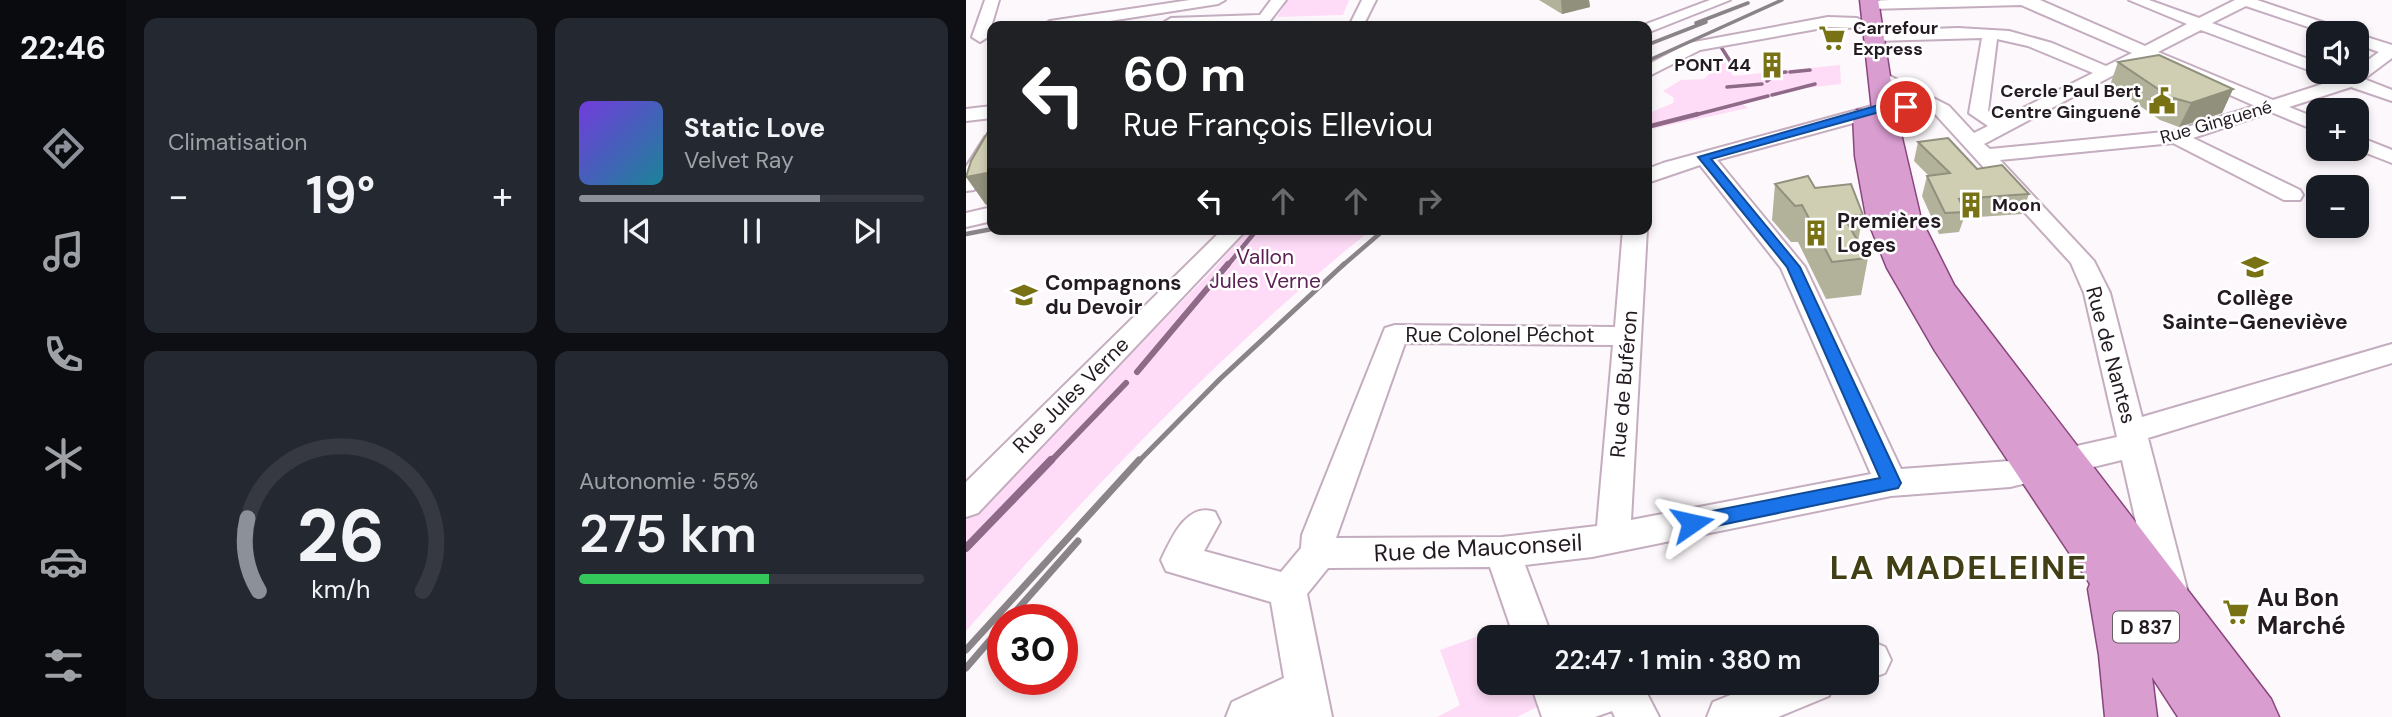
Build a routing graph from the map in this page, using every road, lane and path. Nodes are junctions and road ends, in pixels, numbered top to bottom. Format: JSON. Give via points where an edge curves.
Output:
{"nodes":[{"id":1,"x":992,"y":0,"type":"edge"},
{"id":2,"x":1218,"y":0,"type":"edge"},
{"id":3,"x":1264,"y":0,"type":"edge"},
{"id":4,"x":1279,"y":0,"type":"edge"},
{"id":5,"x":1369,"y":0,"type":"edge"},
{"id":6,"x":1723,"y":0,"type":"edge"},
{"id":7,"x":2023,"y":0,"type":"edge"},
{"id":8,"x":2033,"y":0,"type":"edge"},
{"id":9,"x":2136,"y":0,"type":"edge"},
{"id":10,"x":2245,"y":0,"type":"edge"},
{"id":11,"x":1186,"y":2,"type":"edge"},
{"id":12,"x":1864,"y":2,"type":"edge"},
{"id":13,"x":1066,"y":11,"type":"dead end"},
{"id":14,"x":1251,"y":19,"type":"junction"},
{"id":15,"x":1058,"y":21,"type":"edge"},
{"id":16,"x":1082,"y":21,"type":"edge"},
{"id":17,"x":1207,"y":21,"type":"edge"},
{"id":18,"x":1358,"y":21,"type":"edge"},
{"id":19,"x":2306,"y":21,"type":"edge"},
{"id":20,"x":1857,"y":23,"type":"junction"},
{"id":21,"x":2199,"y":24,"type":"junction"},
{"id":22,"x":1652,"y":26,"type":"edge"},
{"id":23,"x":1990,"y":34,"type":"junction"},
{"id":24,"x":1874,"y":36,"type":"junction"},
{"id":25,"x":980,"y":37,"type":"edge"},
{"id":26,"x":2369,"y":43,"type":"edge"},
{"id":27,"x":2392,"y":50,"type":"edge"},
{"id":28,"x":2145,"y":52,"type":"junction"},
{"id":29,"x":2306,"y":64,"type":"edge"},
{"id":30,"x":2369,"y":67,"type":"edge"},
{"id":31,"x":1652,"y":69,"type":"edge"},
{"id":32,"x":2106,"y":72,"type":"junction"},
{"id":33,"x":1878,"y":77,"type":"junction"},
{"id":34,"x":2342,"y":84,"type":"edge"},
{"id":35,"x":2359,"y":84,"type":"edge"},
{"id":36,"x":2392,"y":96,"type":"edge"},
{"id":37,"x":2272,"y":106,"type":"junction"},
{"id":38,"x":1874,"y":110,"type":"junction"},
{"id":39,"x":1942,"y":110,"type":"junction"},
{"id":40,"x":987,"y":113,"type":"edge"},
{"id":41,"x":966,"y":115,"type":"edge"},
{"id":42,"x":2306,"y":120,"type":"edge"},
{"id":43,"x":2003,"y":125,"type":"junction"},
{"id":44,"x":2176,"y":137,"type":"junction"},
{"id":45,"x":987,"y":142,"type":"edge"},
{"id":46,"x":966,"y":146,"type":"edge"},
{"id":47,"x":2369,"y":147,"type":"edge"},
{"id":48,"x":987,"y":149,"type":"edge"},
{"id":49,"x":1978,"y":149,"type":"junction"},
{"id":50,"x":1704,"y":157,"type":"junction"},
{"id":51,"x":2392,"y":157,"type":"edge"},
{"id":52,"x":1652,"y":175,"type":"edge"},
{"id":53,"x":966,"y":185,"type":"edge"},
{"id":54,"x":2292,"y":195,"type":"dead end"},
{"id":55,"x":987,"y":215,"type":"edge"},
{"id":56,"x":966,"y":220,"type":"edge"},
{"id":57,"x":1230,"y":235,"type":"edge"},
{"id":58,"x":1635,"y":235,"type":"edge"},
{"id":59,"x":1629,"y":336,"type":"junction"},
{"id":60,"x":2392,"y":353,"type":"edge"},
{"id":61,"x":2132,"y":439,"type":"junction"},
{"id":62,"x":2050,"y":463,"type":"junction"},
{"id":63,"x":1891,"y":483,"type":"junction"},
{"id":64,"x":966,"y":503,"type":"edge"},
{"id":65,"x":1203,"y":522,"type":"dead end"},
{"id":66,"x":1613,"y":538,"type":"junction"},
{"id":67,"x":1502,"y":552,"type":"junction"},
{"id":68,"x":1319,"y":553,"type":"junction"},
{"id":69,"x":2107,"y":573,"type":"junction"},
{"id":70,"x":1291,"y":604,"type":"junction"},
{"id":71,"x":2174,"y":609,"type":"junction"},
{"id":72,"x":1529,"y":625,"type":"edge"},
{"id":73,"x":1783,"y":695,"type":"edge"},
{"id":74,"x":1308,"y":703,"type":"edge"},
{"id":75,"x":1550,"y":703,"type":"edge"},
{"id":76,"x":1247,"y":717,"type":"edge"},
{"id":77,"x":1638,"y":717,"type":"edge"},
{"id":78,"x":1728,"y":717,"type":"edge"},
{"id":79,"x":2131,"y":717,"type":"edge"},
{"id":80,"x":2209,"y":717,"type":"edge"},
{"id":81,"x":2253,"y":717,"type":"edge"}],
"edges":[{"from":1,"to":25,"type":"street"},
{"from":2,"to":11,"type":"street"},
{"from":3,"to":14,"type":"street"},
{"from":4,"to":14,"type":"street","via":[[1264,19]]},
{"from":5,"to":18,"type":"street"},
{"from":6,"to":22,"type":"street"},
{"from":7,"to":8,"type":"street"},
{"from":7,"to":12,"type":"street"},
{"from":7,"to":28,"type":"street"},
{"from":9,"to":21,"type":"street"},
{"from":10,"to":19,"type":"street"},
{"from":10,"to":21,"type":"street"},
{"from":11,"to":16,"type":"street"},
{"from":12,"to":20,"type":"main road"},
{"from":12,"to":24,"type":"main road"},
{"from":13,"to":15,"type":"street"},
{"from":14,"to":17,"type":"street"},
{"from":20,"to":31,"type":"street","via":[[1828,22],[1695,47]]},
{"from":20,"to":38,"type":"main road"},
{"from":21,"to":28,"type":"street"},
{"from":21,"to":29,"type":"street"},
{"from":23,"to":24,"type":"street"},
{"from":23,"to":32,"type":"street","via":[[2019,39]]},
{"from":23,"to":43,"type":"street","via":[[1978,113]]},
{"from":24,"to":33,"type":"main road"},
{"from":26,"to":27,"type":"street"},
{"from":27,"to":30,"type":"street","name":"Rue Ginguené"},
{"from":28,"to":32,"type":"street"},
{"from":28,"to":37,"type":"street"},
{"from":32,"to":43,"type":"street"},
{"from":33,"to":38,"type":"main road"},
{"from":33,"to":39,"type":"street","name":"Rue de Nantes"},
{"from":34,"to":37,"type":"street","name":"Rue Ginguené"},
{"from":35,"to":36,"type":"street"},
{"from":37,"to":42,"type":"street"},
{"from":37,"to":44,"type":"street","name":"Rue Ginguené"},
{"from":38,"to":39,"type":"street"},
{"from":38,"to":50,"type":"street"},
{"from":38,"to":62,"type":"main road","via":[[1868,156],[1880,216],[1902,268],[1947,343]]},
{"from":39,"to":49,"type":"street","name":"Rue de Nantes"},
{"from":40,"to":41,"type":"street"},
{"from":43,"to":49,"type":"street"},
{"from":44,"to":49,"type":"street","name":"Rue Ginguené"},
{"from":44,"to":54,"type":"street"},
{"from":45,"to":46,"type":"street"},
{"from":47,"to":51,"type":"street"},
{"from":48,"to":53,"type":"street"},
{"from":49,"to":61,"type":"street","name":"Rue de Nantes","via":[[2082,261],[2097,293]]},
{"from":50,"to":52,"type":"street"},
{"from":50,"to":63,"type":"street","via":[[1793,267]]},
{"from":55,"to":56,"type":"street"},
{"from":57,"to":64,"type":"street","name":"Rue Jules Verne"},
{"from":58,"to":59,"type":"street","name":"Rue de Buféron"},
{"from":59,"to":66,"type":"street","name":"Rue de Buféron"},
{"from":59,"to":68,"type":"street","name":"Rue Colonel Péchot","via":[[1395,334],[1319,535]]},
{"from":60,"to":61,"type":"street","name":"Rue de Mauconseil"},
{"from":61,"to":62,"type":"street","name":"Rue de Mauconseil"},
{"from":61,"to":71,"type":"street","name":"Rue de Nantes"},
{"from":62,"to":63,"type":"street","name":"Rue de Mauconseil","via":[[1983,478]]},
{"from":62,"to":69,"type":"main road"},
{"from":62,"to":71,"type":"main road","name":"Rue de Nantes"},
{"from":63,"to":66,"type":"street","name":"Rue de Mauconseil"},
{"from":65,"to":70,"type":"street","via":[[1179,560]]},
{"from":66,"to":67,"type":"street","name":"Rue de Mauconseil"},
{"from":67,"to":68,"type":"street","name":"Rue de Mauconseil"},
{"from":67,"to":72,"type":"street"},
{"from":68,"to":70,"type":"street"},
{"from":69,"to":79,"type":"main road","via":[[2121,632]]},
{"from":69,"to":80,"type":"main road","number":"D 837"},
{"from":70,"to":74,"type":"street"},
{"from":71,"to":81,"type":"main road","name":"Rue de Nantes","number":"D 837"},
{"from":73,"to":78,"type":"street"},
{"from":74,"to":76,"type":"street"},
{"from":75,"to":77,"type":"street","via":[[1622,688]]}]}
